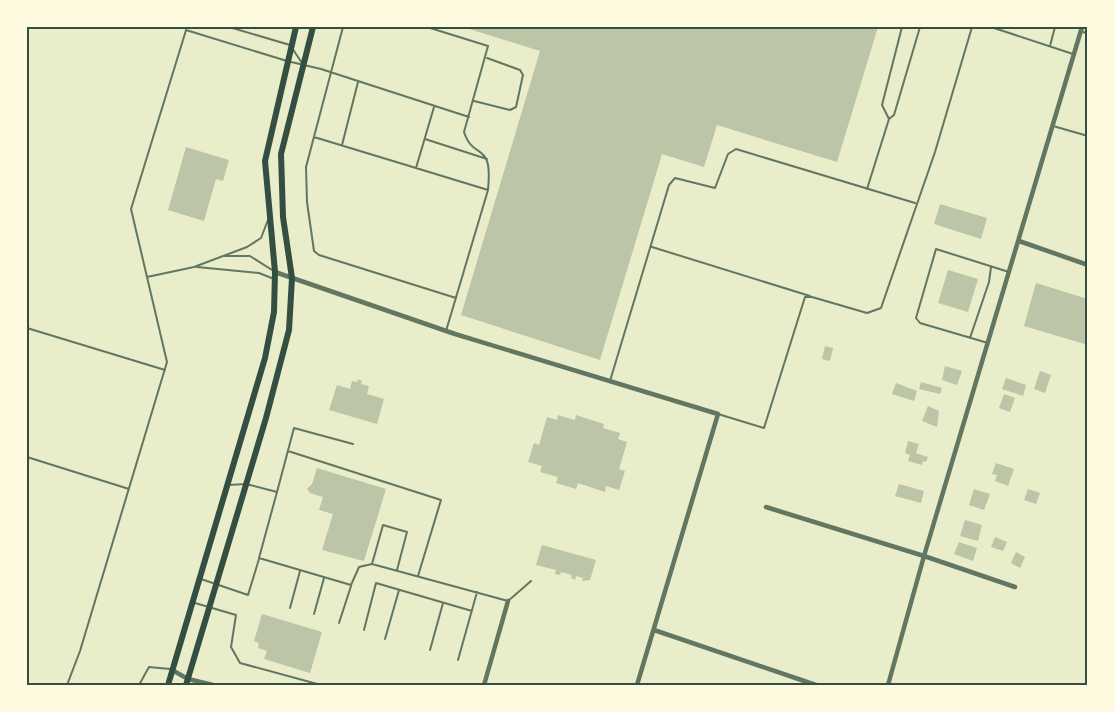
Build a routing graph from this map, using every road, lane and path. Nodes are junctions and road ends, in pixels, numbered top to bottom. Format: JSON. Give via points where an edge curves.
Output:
{"nodes":[{"id":1,"x":229,"y":27,"type":"edge"},
{"id":2,"x":296,"y":27,"type":"edge"},
{"id":3,"x":313,"y":27,"type":"edge"},
{"id":4,"x":343,"y":27,"type":"edge"},
{"id":5,"x":427,"y":27,"type":"edge"},
{"id":6,"x":902,"y":27,"type":"edge"},
{"id":7,"x":920,"y":27,"type":"edge"},
{"id":8,"x":972,"y":27,"type":"edge"},
{"id":9,"x":991,"y":27,"type":"edge"},
{"id":10,"x":1055,"y":27,"type":"edge"},
{"id":11,"x":186,"y":28,"type":"edge"},
{"id":12,"x":1082,"y":29,"type":"edge"},
{"id":13,"x":1088,"y":34,"type":"edge"},
{"id":14,"x":290,"y":45,"type":"junction"},
{"id":15,"x":1050,"y":46,"type":"junction"},
{"id":16,"x":1074,"y":54,"type":"junction"},
{"id":17,"x":486,"y":58,"type":"junction"},
{"id":18,"x":287,"y":62,"type":"junction"},
{"id":19,"x":302,"y":63,"type":"junction"},
{"id":20,"x":330,"y":72,"type":"junction"},
{"id":21,"x":358,"y":82,"type":"junction"},
{"id":22,"x":474,"y":101,"type":"junction"},
{"id":23,"x":434,"y":107,"type":"junction"},
{"id":24,"x":468,"y":117,"type":"junction"},
{"id":25,"x":889,"y":119,"type":"junction"},
{"id":26,"x":1053,"y":126,"type":"junction"},
{"id":27,"x":1088,"y":136,"type":"edge"},
{"id":28,"x":314,"y":137,"type":"junction"},
{"id":29,"x":424,"y":140,"type":"junction"},
{"id":30,"x":342,"y":145,"type":"junction"},
{"id":31,"x":488,"y":159,"type":"junction"},
{"id":32,"x":416,"y":168,"type":"junction"},
{"id":33,"x":867,"y":189,"type":"junction"},
{"id":34,"x":488,"y":190,"type":"junction"},
{"id":35,"x":915,"y":204,"type":"junction"},
{"id":36,"x":270,"y":215,"type":"junction"},
{"id":37,"x":1019,"y":241,"type":"junction"},
{"id":38,"x":650,"y":246,"type":"junction"},
{"id":39,"x":222,"y":256,"type":"junction"},
{"id":40,"x":1088,"y":265,"type":"edge"},
{"id":41,"x":194,"y":267,"type":"junction"},
{"id":42,"x":991,"y":267,"type":"junction"},
{"id":43,"x":275,"y":272,"type":"junction"},
{"id":44,"x":1009,"y":272,"type":"junction"},
{"id":45,"x":147,"y":277,"type":"junction"},
{"id":46,"x":292,"y":278,"type":"junction"},
{"id":47,"x":275,"y":280,"type":"junction"},
{"id":48,"x":812,"y":297,"type":"junction"},
{"id":49,"x":456,"y":298,"type":"junction"},
{"id":50,"x":27,"y":328,"type":"edge"},
{"id":51,"x":446,"y":331,"type":"junction"},
{"id":52,"x":970,"y":338,"type":"junction"},
{"id":53,"x":988,"y":343,"type":"junction"},
{"id":54,"x":165,"y":370,"type":"junction"},
{"id":55,"x":610,"y":381,"type":"junction"},
{"id":56,"x":718,"y":414,"type":"junction"},
{"id":57,"x":353,"y":444,"type":"dead end"},
{"id":58,"x":288,"y":451,"type":"junction"},
{"id":59,"x":27,"y":457,"type":"edge"},
{"id":60,"x":246,"y":484,"type":"junction"},
{"id":61,"x":228,"y":485,"type":"junction"},
{"id":62,"x":129,"y":489,"type":"junction"},
{"id":63,"x":277,"y":492,"type":"junction"},
{"id":64,"x":766,"y":507,"type":"dead end"},
{"id":65,"x":260,"y":556,"type":"junction"},
{"id":66,"x":924,"y":556,"type":"junction"},
{"id":67,"x":372,"y":564,"type":"junction"},
{"id":68,"x":397,"y":570,"type":"junction"},
{"id":69,"x":300,"y":571,"type":"junction"},
{"id":70,"x":418,"y":576,"type":"junction"},
{"id":71,"x":324,"y":578,"type":"junction"},
{"id":72,"x":200,"y":579,"type":"junction"},
{"id":73,"x":531,"y":581,"type":"dead end"},
{"id":74,"x":215,"y":584,"type":"junction"},
{"id":75,"x":351,"y":585,"type":"junction"},
{"id":76,"x":1015,"y":587,"type":"dead end"},
{"id":77,"x":399,"y":590,"type":"junction"},
{"id":78,"x":477,"y":592,"type":"junction"},
{"id":79,"x":508,"y":601,"type":"junction"},
{"id":80,"x":193,"y":602,"type":"junction"},
{"id":81,"x":444,"y":603,"type":"junction"},
{"id":82,"x":208,"y":608,"type":"junction"},
{"id":83,"x":290,"y":608,"type":"dead end"},
{"id":84,"x":472,"y":611,"type":"junction"},
{"id":85,"x":314,"y":614,"type":"dead end"},
{"id":86,"x":339,"y":623,"type":"dead end"},
{"id":87,"x":364,"y":630,"type":"dead end"},
{"id":88,"x":654,"y":630,"type":"junction"},
{"id":89,"x":385,"y":639,"type":"dead end"},
{"id":90,"x":430,"y":650,"type":"dead end"},
{"id":91,"x":458,"y":660,"type":"dead end"},
{"id":92,"x":172,"y":670,"type":"junction"},
{"id":93,"x":187,"y":682,"type":"edge"},
{"id":94,"x":67,"y":685,"type":"edge"},
{"id":95,"x":140,"y":685,"type":"edge"},
{"id":96,"x":168,"y":685,"type":"edge"},
{"id":97,"x":213,"y":685,"type":"edge"},
{"id":98,"x":321,"y":685,"type":"edge"},
{"id":99,"x":484,"y":685,"type":"edge"},
{"id":100,"x":638,"y":685,"type":"edge"},
{"id":101,"x":816,"y":685,"type":"edge"},
{"id":102,"x":888,"y":685,"type":"edge"}],
"edges":[{"from":1,"to":14,"type":"lane"},
{"from":2,"to":14,"type":"main road"},
{"from":3,"to":19,"type":"main road"},
{"from":4,"to":20,"type":"lane"},
{"from":5,"to":17,"type":"lane","via":[[485,43]]},
{"from":6,"to":25,"type":"lane","via":[[882,105]]},
{"from":7,"to":25,"type":"lane","via":[[894,115]]},
{"from":8,"to":35,"type":"lane","via":[[935,152]]},
{"from":9,"to":15,"type":"lane"},
{"from":10,"to":15,"type":"lane"},
{"from":11,"to":18,"type":"lane"},
{"from":11,"to":45,"type":"lane","via":[[131,209]]},
{"from":12,"to":13,"type":"lane"},
{"from":12,"to":16,"type":"street"},
{"from":14,"to":18,"type":"main road"},
{"from":14,"to":19,"type":"lane"},
{"from":15,"to":16,"type":"lane"},
{"from":16,"to":26,"type":"street"},
{"from":17,"to":22,"type":"lane"},
{"from":17,"to":22,"type":"lane","via":[[520,69],[523,75],[516,107],[510,110]]},
{"from":18,"to":19,"type":"lane"},
{"from":18,"to":36,"type":"main road","via":[[265,161]]},
{"from":19,"to":20,"type":"lane"},
{"from":19,"to":46,"type":"main road","via":[[281,154],[283,217]]},
{"from":20,"to":21,"type":"lane"},
{"from":20,"to":28,"type":"lane"},
{"from":21,"to":23,"type":"lane"},
{"from":21,"to":30,"type":"lane"},
{"from":22,"to":24,"type":"lane"},
{"from":23,"to":24,"type":"lane"},
{"from":23,"to":29,"type":"lane"},
{"from":24,"to":31,"type":"lane","via":[[464,132],[467,141]]},
{"from":25,"to":33,"type":"lane"},
{"from":26,"to":27,"type":"lane"},
{"from":26,"to":37,"type":"street"},
{"from":28,"to":30,"type":"lane"},
{"from":28,"to":49,"type":"lane","via":[[306,167],[306,202],[314,251]]},
{"from":29,"to":31,"type":"lane"},
{"from":29,"to":32,"type":"lane"},
{"from":30,"to":32,"type":"lane"},
{"from":31,"to":34,"type":"lane"},
{"from":32,"to":34,"type":"lane"},
{"from":33,"to":35,"type":"lane"},
{"from":33,"to":38,"type":"lane","via":[[734,149],[728,154],[715,188],[677,178],[671,181]]},
{"from":34,"to":49,"type":"lane"},
{"from":35,"to":48,"type":"lane","via":[[881,308],[867,313]]},
{"from":36,"to":39,"type":"lane","via":[[256,243]]},
{"from":36,"to":43,"type":"main road"},
{"from":37,"to":40,"type":"street"},
{"from":37,"to":44,"type":"street"},
{"from":38,"to":48,"type":"lane"},
{"from":38,"to":55,"type":"lane"},
{"from":39,"to":41,"type":"lane"},
{"from":39,"to":43,"type":"lane","via":[[250,256]]},
{"from":41,"to":45,"type":"lane"},
{"from":41,"to":47,"type":"lane","via":[[259,273]]},
{"from":42,"to":44,"type":"lane"},
{"from":42,"to":52,"type":"lane"},
{"from":42,"to":52,"type":"lane","via":[[936,249],[916,318],[920,323]]},
{"from":43,"to":46,"type":"street"},
{"from":43,"to":47,"type":"main road"},
{"from":44,"to":53,"type":"street"},
{"from":45,"to":54,"type":"lane","via":[[163,339]]},
{"from":46,"to":51,"type":"street"},
{"from":46,"to":60,"type":"main road","via":[[283,357]]},
{"from":47,"to":61,"type":"main road","via":[[266,358]]},
{"from":48,"to":56,"type":"lane","via":[[802,301],[764,428]]},
{"from":49,"to":51,"type":"lane"},
{"from":50,"to":54,"type":"lane"},
{"from":51,"to":55,"type":"street"},
{"from":52,"to":53,"type":"lane"},
{"from":53,"to":66,"type":"street"},
{"from":54,"to":62,"type":"lane"},
{"from":55,"to":56,"type":"street"},
{"from":56,"to":88,"type":"street"},
{"from":57,"to":58,"type":"lane","via":[[294,428]]},
{"from":58,"to":63,"type":"lane"},
{"from":58,"to":70,"type":"lane","via":[[441,500]]},
{"from":59,"to":62,"type":"lane"},
{"from":60,"to":61,"type":"lane"},
{"from":60,"to":63,"type":"lane"},
{"from":60,"to":74,"type":"main road"},
{"from":61,"to":72,"type":"main road"},
{"from":62,"to":94,"type":"lane"},
{"from":63,"to":65,"type":"lane"},
{"from":64,"to":66,"type":"street"},
{"from":65,"to":69,"type":"lane"},
{"from":65,"to":74,"type":"lane","via":[[248,595]]},
{"from":66,"to":76,"type":"street"},
{"from":66,"to":102,"type":"street"},
{"from":67,"to":68,"type":"lane"},
{"from":67,"to":68,"type":"lane","via":[[383,525],[407,532]]},
{"from":67,"to":75,"type":"lane","via":[[359,567]]},
{"from":68,"to":70,"type":"lane"},
{"from":69,"to":71,"type":"lane"},
{"from":69,"to":83,"type":"lane"},
{"from":70,"to":78,"type":"lane"},
{"from":71,"to":75,"type":"lane"},
{"from":71,"to":85,"type":"lane"},
{"from":72,"to":74,"type":"lane"},
{"from":72,"to":80,"type":"main road"},
{"from":73,"to":79,"type":"lane"},
{"from":74,"to":82,"type":"main road"},
{"from":75,"to":86,"type":"lane"},
{"from":77,"to":81,"type":"lane"},
{"from":77,"to":87,"type":"lane","via":[[376,583]]},
{"from":77,"to":89,"type":"lane"},
{"from":78,"to":79,"type":"lane"},
{"from":78,"to":84,"type":"lane"},
{"from":79,"to":99,"type":"street"},
{"from":80,"to":82,"type":"lane"},
{"from":80,"to":92,"type":"main road"},
{"from":81,"to":84,"type":"lane"},
{"from":81,"to":90,"type":"lane"},
{"from":82,"to":93,"type":"main road"},
{"from":82,"to":98,"type":"lane","via":[[236,615],[231,647],[240,663]]},
{"from":84,"to":91,"type":"lane"},
{"from":88,"to":100,"type":"street"},
{"from":88,"to":101,"type":"street"},
{"from":92,"to":93,"type":"street"},
{"from":92,"to":95,"type":"lane","via":[[149,667]]},
{"from":92,"to":96,"type":"main road"},
{"from":93,"to":97,"type":"street"}]}
